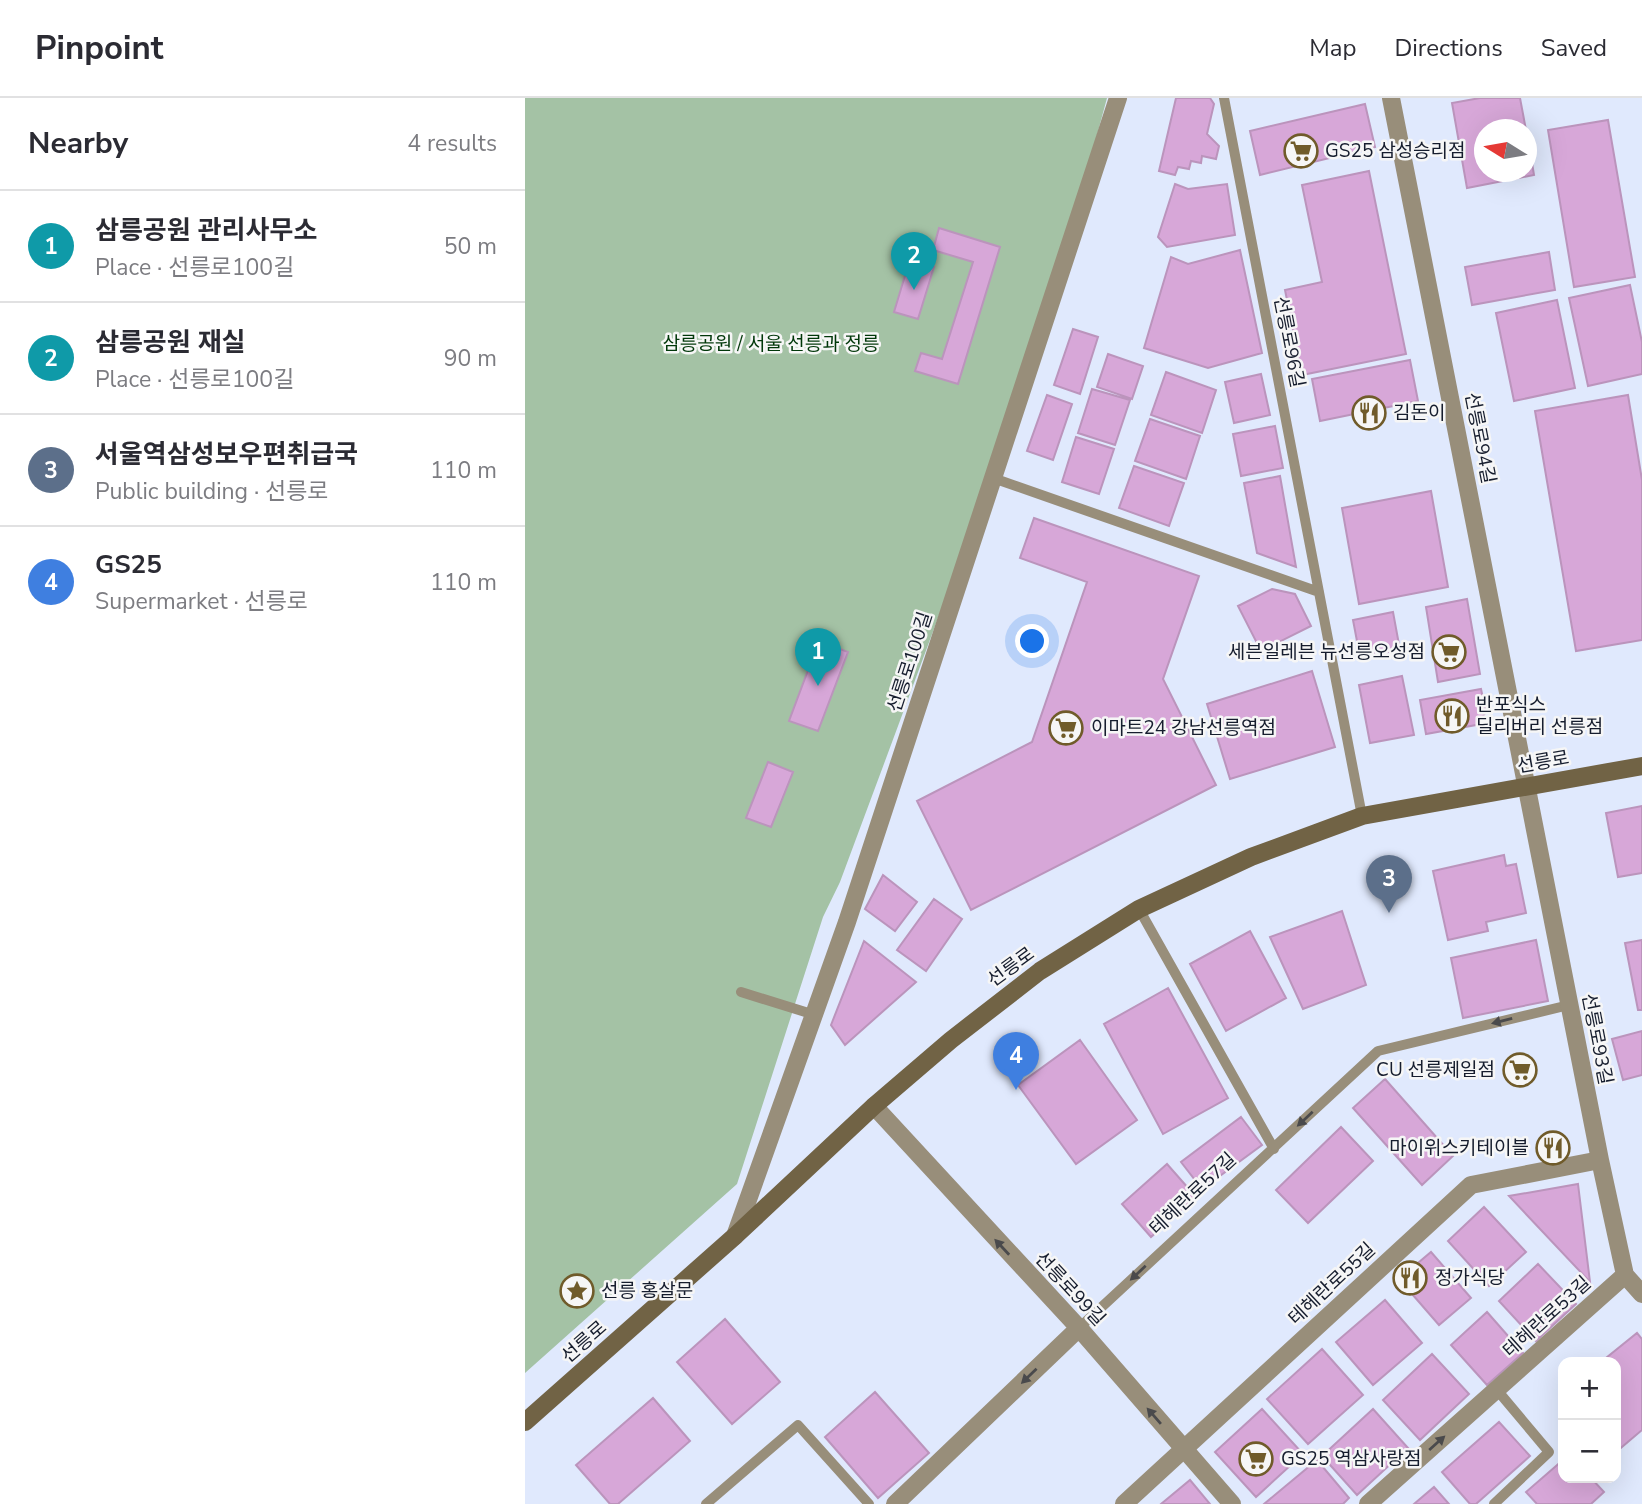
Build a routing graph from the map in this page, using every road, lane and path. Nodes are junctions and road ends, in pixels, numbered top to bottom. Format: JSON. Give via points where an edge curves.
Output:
{"nodes":[{"id":1,"x":1118,"y":98,"type":"edge"},
{"id":2,"x":1224,"y":98,"type":"edge"},
{"id":3,"x":1391,"y":98,"type":"edge"},
{"id":4,"x":993,"y":478,"type":"junction"},
{"id":5,"x":1319,"y":592,"type":"junction"},
{"id":6,"x":1642,"y":766,"type":"edge"},
{"id":7,"x":1529,"y":786,"type":"junction"},
{"id":8,"x":1362,"y":816,"type":"junction"},
{"id":9,"x":1139,"y":909,"type":"junction"},
{"id":10,"x":741,"y":992,"type":"dead end"},
{"id":11,"x":1569,"y":1005,"type":"junction"},
{"id":12,"x":815,"y":1015,"type":"junction"},
{"id":13,"x":874,"y":1106,"type":"junction"},
{"id":14,"x":1274,"y":1149,"type":"junction"},
{"id":15,"x":1600,"y":1160,"type":"junction"},
{"id":16,"x":735,"y":1237,"type":"junction"},
{"id":17,"x":1625,"y":1275,"type":"junction"},
{"id":18,"x":1642,"y":1294,"type":"edge"},
{"id":19,"x":1079,"y":1328,"type":"junction"},
{"id":20,"x":1497,"y":1390,"type":"junction"},
{"id":21,"x":525,"y":1422,"type":"edge"},
{"id":22,"x":1184,"y":1450,"type":"junction"},
{"id":23,"x":706,"y":1504,"type":"edge"},
{"id":24,"x":869,"y":1504,"type":"edge"},
{"id":25,"x":895,"y":1504,"type":"edge"},
{"id":26,"x":1124,"y":1504,"type":"edge"},
{"id":27,"x":1232,"y":1504,"type":"edge"},
{"id":28,"x":1368,"y":1504,"type":"edge"},
{"id":29,"x":1494,"y":1504,"type":"edge"}],
"edges":[{"from":1,"to":4,"type":"street","name":"선릉로100길"},
{"from":2,"to":5,"type":"lane","name":"선릉로96길"},
{"from":3,"to":7,"type":"street","name":"선릉로94길"},
{"from":4,"to":5,"type":"lane"},
{"from":4,"to":12,"type":"street","name":"선릉로100길"},
{"from":5,"to":8,"type":"lane","name":"선릉로96길"},
{"from":6,"to":7,"type":"main road","name":"선릉로"},
{"from":7,"to":8,"type":"main road","name":"선릉로"},
{"from":7,"to":11,"type":"street","name":"선릉로93길"},
{"from":8,"to":9,"type":"main road","name":"선릉로","via":[[1251,857]]},
{"from":9,"to":13,"type":"main road","name":"선릉로","via":[[1030,978]]},
{"from":9,"to":14,"type":"lane"},
{"from":10,"to":12,"type":"lane"},
{"from":11,"to":14,"type":"lane","name":"테헤란로57길","one_way":true,"via":[[1378,1051]]},
{"from":11,"to":15,"type":"street","name":"선릉로93길"},
{"from":12,"to":16,"type":"street","name":"선릉로100길"},
{"from":13,"to":16,"type":"main road","name":"선릉로"},
{"from":19,"to":13,"type":"street","name":"선릉로99길","one_way":true},
{"from":14,"to":19,"type":"lane","name":"테헤란로57길","one_way":true},
{"from":15,"to":17,"type":"street","name":"선릉로93길"},
{"from":15,"to":22,"type":"street","name":"테헤란로55길","via":[[1471,1185]]},
{"from":16,"to":21,"type":"main road","name":"선릉로"},
{"from":17,"to":18,"type":"street","name":"선릉로93길"},
{"from":17,"to":20,"type":"street","name":"테헤란로53길"},
{"from":22,"to":19,"type":"street","name":"선릉로99길","one_way":true},
{"from":19,"to":25,"type":"street","name":"테헤란로57길","one_way":true},
{"from":28,"to":20,"type":"street","name":"테헤란로53길","one_way":true},
{"from":20,"to":29,"type":"lane","via":[[1549,1452]]},
{"from":22,"to":26,"type":"street","name":"테헤란로55길"},
{"from":22,"to":27,"type":"street","name":"선릉로99길"},
{"from":23,"to":24,"type":"lane","via":[[798,1425]]}]}
